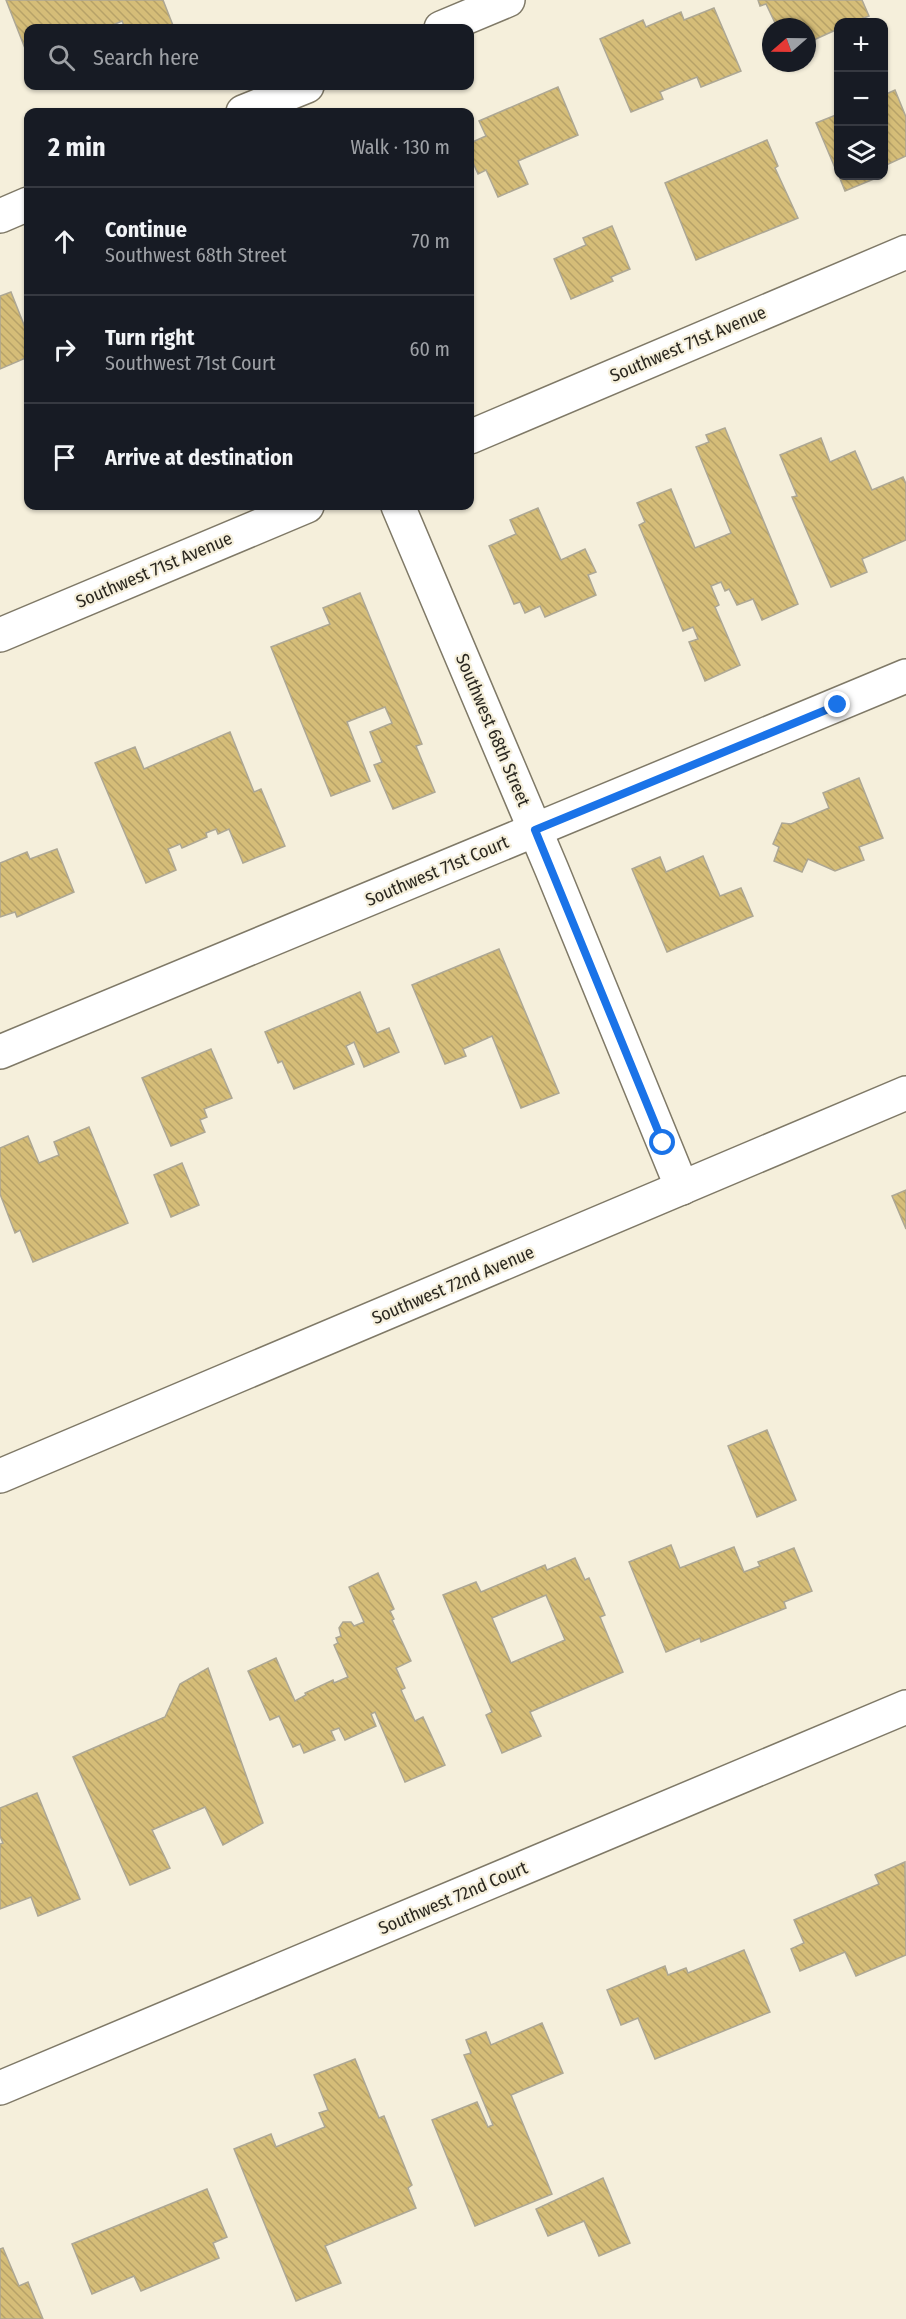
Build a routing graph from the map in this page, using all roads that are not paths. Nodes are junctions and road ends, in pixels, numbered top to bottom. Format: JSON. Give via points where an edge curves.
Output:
{"nodes":[{"id":1,"x":508,"y":0,"type":"edge"},
{"id":2,"x":451,"y":24,"type":"edge"},
{"id":3,"x":296,"y":90,"type":"edge"},
{"id":4,"x":253,"y":108,"type":"edge"},
{"id":5,"x":24,"y":206,"type":"edge"},
{"id":6,"x":0,"y":216,"type":"edge"},
{"id":7,"x":906,"y":252,"type":"edge"},
{"id":8,"x":474,"y":435,"type":"edge"},
{"id":9,"x":297,"y":510,"type":"edge"},
{"id":10,"x":400,"y":510,"type":"edge"},
{"id":11,"x":0,"y":635,"type":"edge"},
{"id":12,"x":906,"y":676,"type":"edge"},
{"id":13,"x":535,"y":830,"type":"junction"},
{"id":14,"x":0,"y":1052,"type":"edge"},
{"id":15,"x":906,"y":1093,"type":"edge"},
{"id":16,"x":681,"y":1188,"type":"junction"},
{"id":17,"x":0,"y":1476,"type":"edge"},
{"id":18,"x":906,"y":1707,"type":"edge"},
{"id":19,"x":0,"y":2088,"type":"edge"}],
"edges":[{"from":1,"to":2,"type":"street"},
{"from":3,"to":4,"type":"street"},
{"from":5,"to":6,"type":"street"},
{"from":7,"to":8,"type":"street","name":"Southwest 71st Avenue"},
{"from":9,"to":11,"type":"street","name":"Southwest 71st Avenue"},
{"from":10,"to":13,"type":"street","name":"Southwest 68th Street"},
{"from":12,"to":13,"type":"street","name":"Southwest 71st Court"},
{"from":13,"to":14,"type":"street","name":"Southwest 71st Court"},
{"from":13,"to":16,"type":"street","name":"Southwest 68th Street"},
{"from":15,"to":16,"type":"street","name":"Southwest 72nd Avenue"},
{"from":16,"to":17,"type":"street","name":"Southwest 72nd Avenue"},
{"from":18,"to":19,"type":"street","name":"Southwest 72nd Court"}]}
